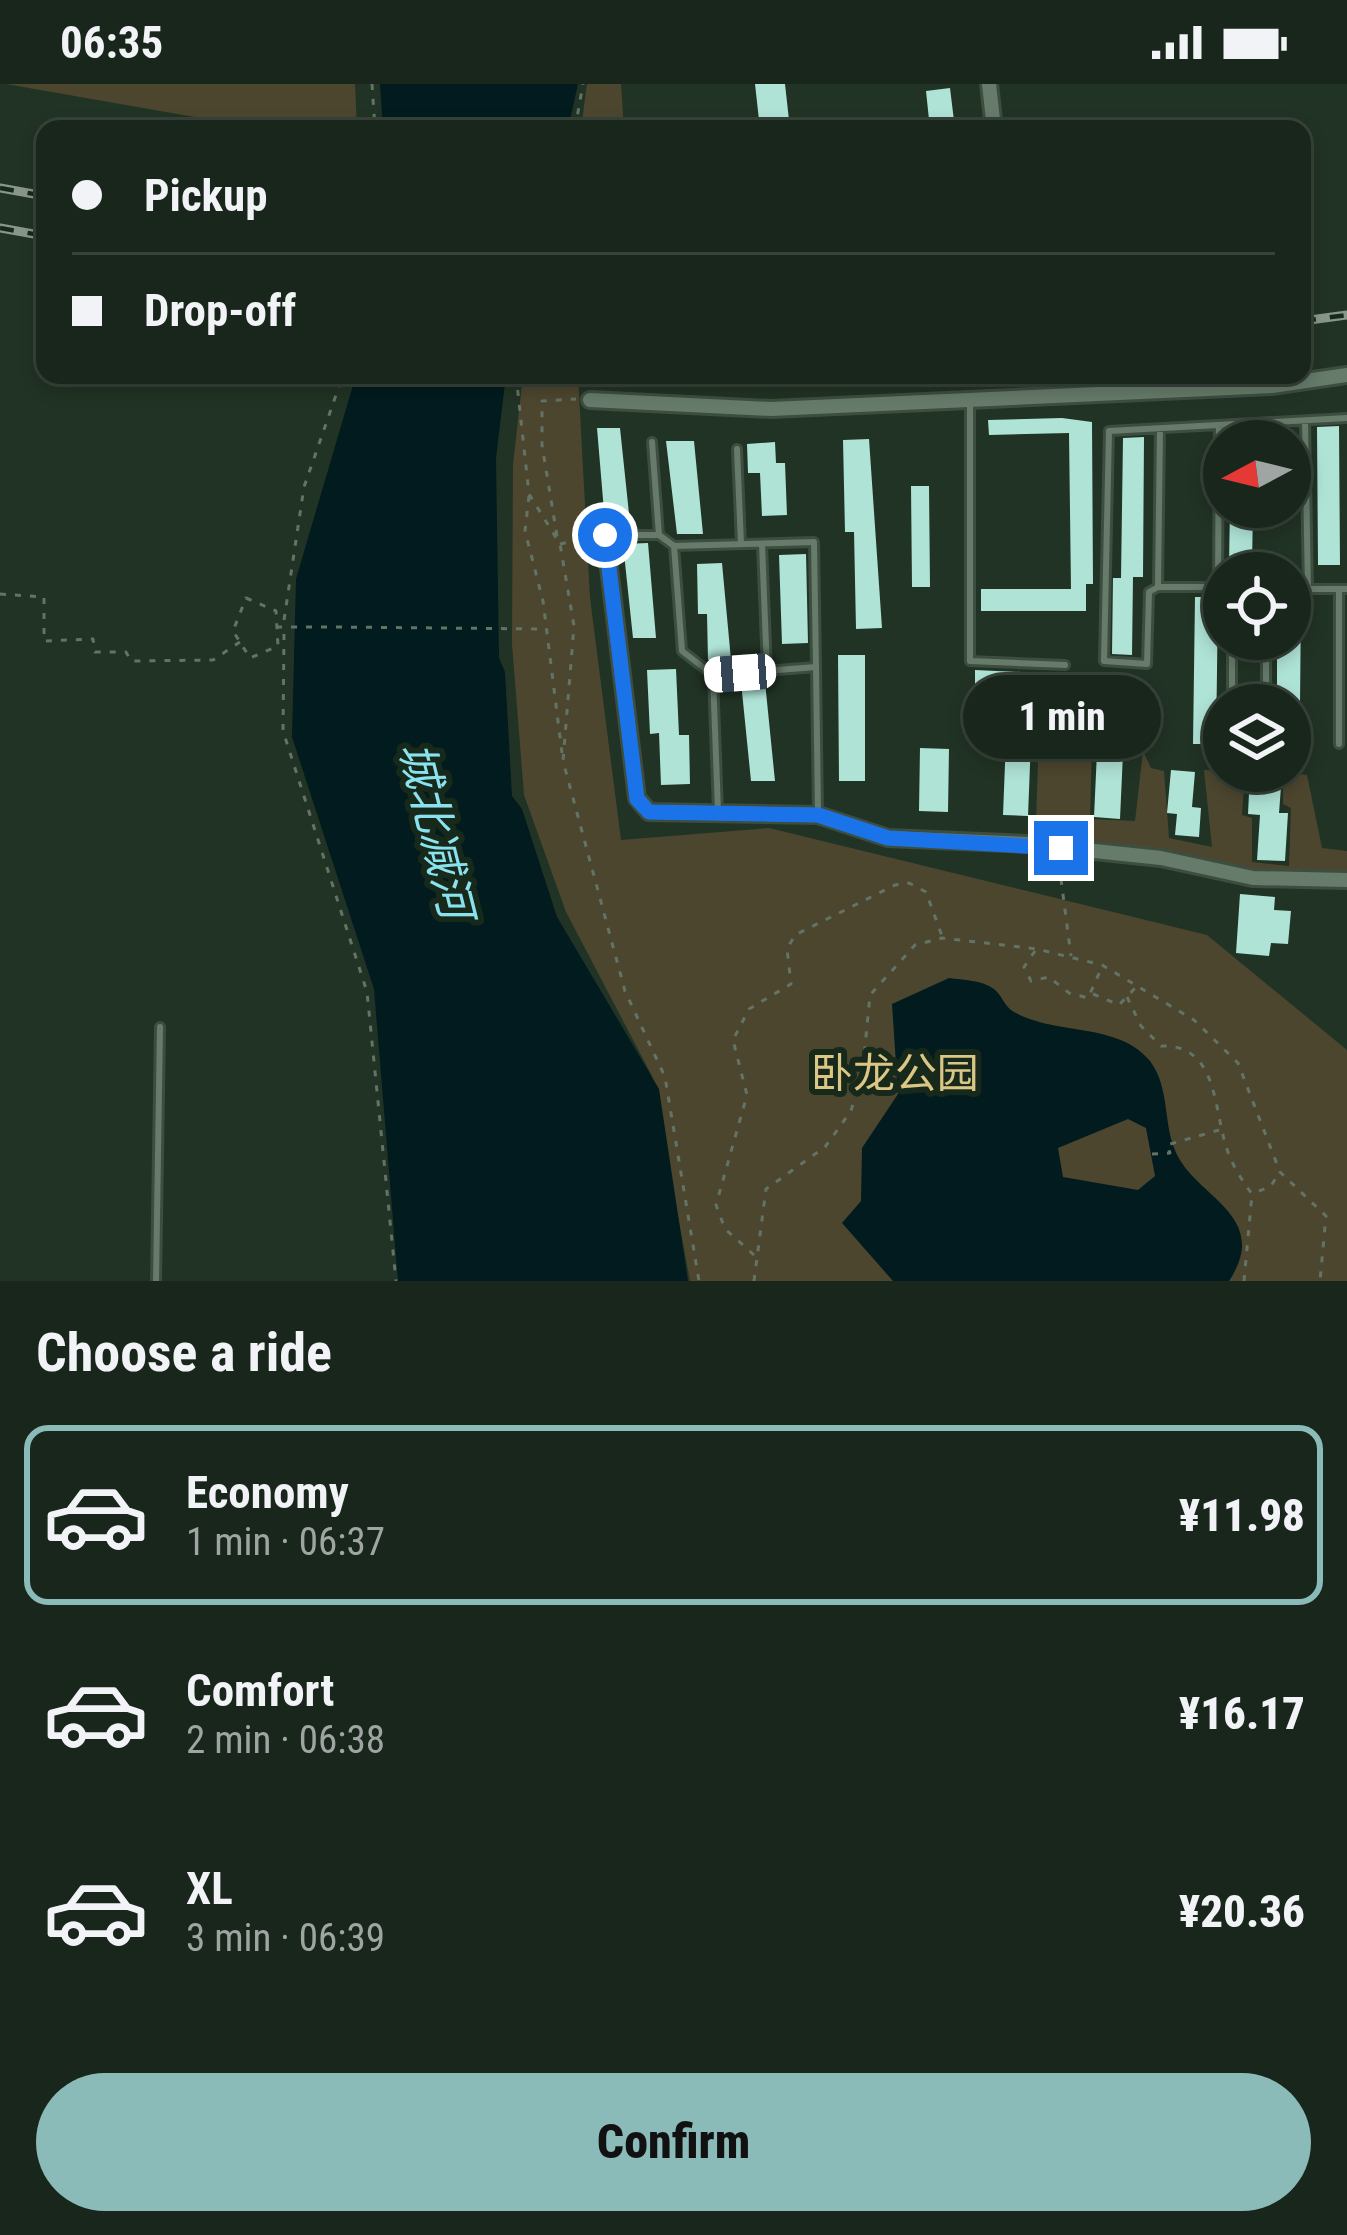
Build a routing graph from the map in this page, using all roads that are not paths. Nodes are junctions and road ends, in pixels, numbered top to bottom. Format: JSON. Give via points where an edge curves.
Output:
{"nodes":[{"id":1,"x":989,"y":84,"type":"edge"},
{"id":2,"x":993,"y":120,"type":"edge"},
{"id":3,"x":1347,"y":375,"type":"edge"},
{"id":4,"x":1311,"y":380,"type":"edge"},
{"id":5,"x":1286,"y":384,"type":"edge"},
{"id":6,"x":590,"y":400,"type":"road end"},
{"id":7,"x":970,"y":401,"type":"junction"},
{"id":8,"x":1347,"y":418,"type":"edge"},
{"id":9,"x":1311,"y":421,"type":"edge"},
{"id":10,"x":1203,"y":426,"type":"edge"},
{"id":11,"x":1160,"y":429,"type":"junction"},
{"id":12,"x":652,"y":442,"type":"dead end"},
{"id":13,"x":737,"y":448,"type":"dead end"},
{"id":14,"x":605,"y":535,"type":"joint"},
{"id":15,"x":658,"y":535,"type":"junction"},
{"id":16,"x":741,"y":544,"type":"junction"},
{"id":17,"x":762,"y":544,"type":"junction"},
{"id":18,"x":674,"y":545,"type":"junction"},
{"id":19,"x":1158,"y":587,"type":"junction"},
{"id":20,"x":1203,"y":587,"type":"edge"},
{"id":21,"x":1311,"y":589,"type":"edge"},
{"id":22,"x":1343,"y":589,"type":"edge"},
{"id":23,"x":1065,"y":665,"type":"dead end"},
{"id":24,"x":815,"y":667,"type":"junction"},
{"id":25,"x":767,"y":671,"type":"junction"},
{"id":26,"x":713,"y":675,"type":"junction"},
{"id":27,"x":1339,"y":744,"type":"dead end"},
{"id":28,"x":718,"y":811,"type":"junction"},
{"id":29,"x":818,"y":815,"type":"junction"},
{"id":30,"x":1347,"y":880,"type":"edge"},
{"id":31,"x":160,"y":1027,"type":"dead end"},
{"id":32,"x":156,"y":1281,"type":"edge"}],
"edges":[{"from":1,"to":2,"type":"street"},
{"from":3,"to":4,"type":"street"},
{"from":5,"to":7,"type":"street"},
{"from":6,"to":7,"type":"street","via":[[771,409]]},
{"from":7,"to":23,"type":"lane","via":[[970,661]]},
{"from":8,"to":9,"type":"lane"},
{"from":10,"to":11,"type":"lane"},
{"from":11,"to":19,"type":"lane"},
{"from":11,"to":19,"type":"lane","via":[[1109,431],[1104,661],[1147,664],[1149,592]]},
{"from":12,"to":15,"type":"lane"},
{"from":13,"to":16,"type":"lane"},
{"from":14,"to":15,"type":"lane"},
{"from":14,"to":28,"type":"street","via":[[637,799],[649,812]]},
{"from":15,"to":18,"type":"lane"},
{"from":16,"to":17,"type":"lane"},
{"from":16,"to":18,"type":"lane"},
{"from":17,"to":24,"type":"lane","via":[[814,542]]},
{"from":17,"to":25,"type":"lane"},
{"from":18,"to":26,"type":"lane","via":[[682,651]]},
{"from":19,"to":20,"type":"lane"},
{"from":21,"to":22,"type":"lane"},
{"from":22,"to":27,"type":"lane"},
{"from":24,"to":25,"type":"lane"},
{"from":24,"to":29,"type":"lane"},
{"from":25,"to":26,"type":"lane"},
{"from":26,"to":28,"type":"lane"},
{"from":28,"to":29,"type":"street"},
{"from":29,"to":30,"type":"street","via":[[888,838],[1160,858],[1253,878]]},
{"from":31,"to":32,"type":"lane"}]}
